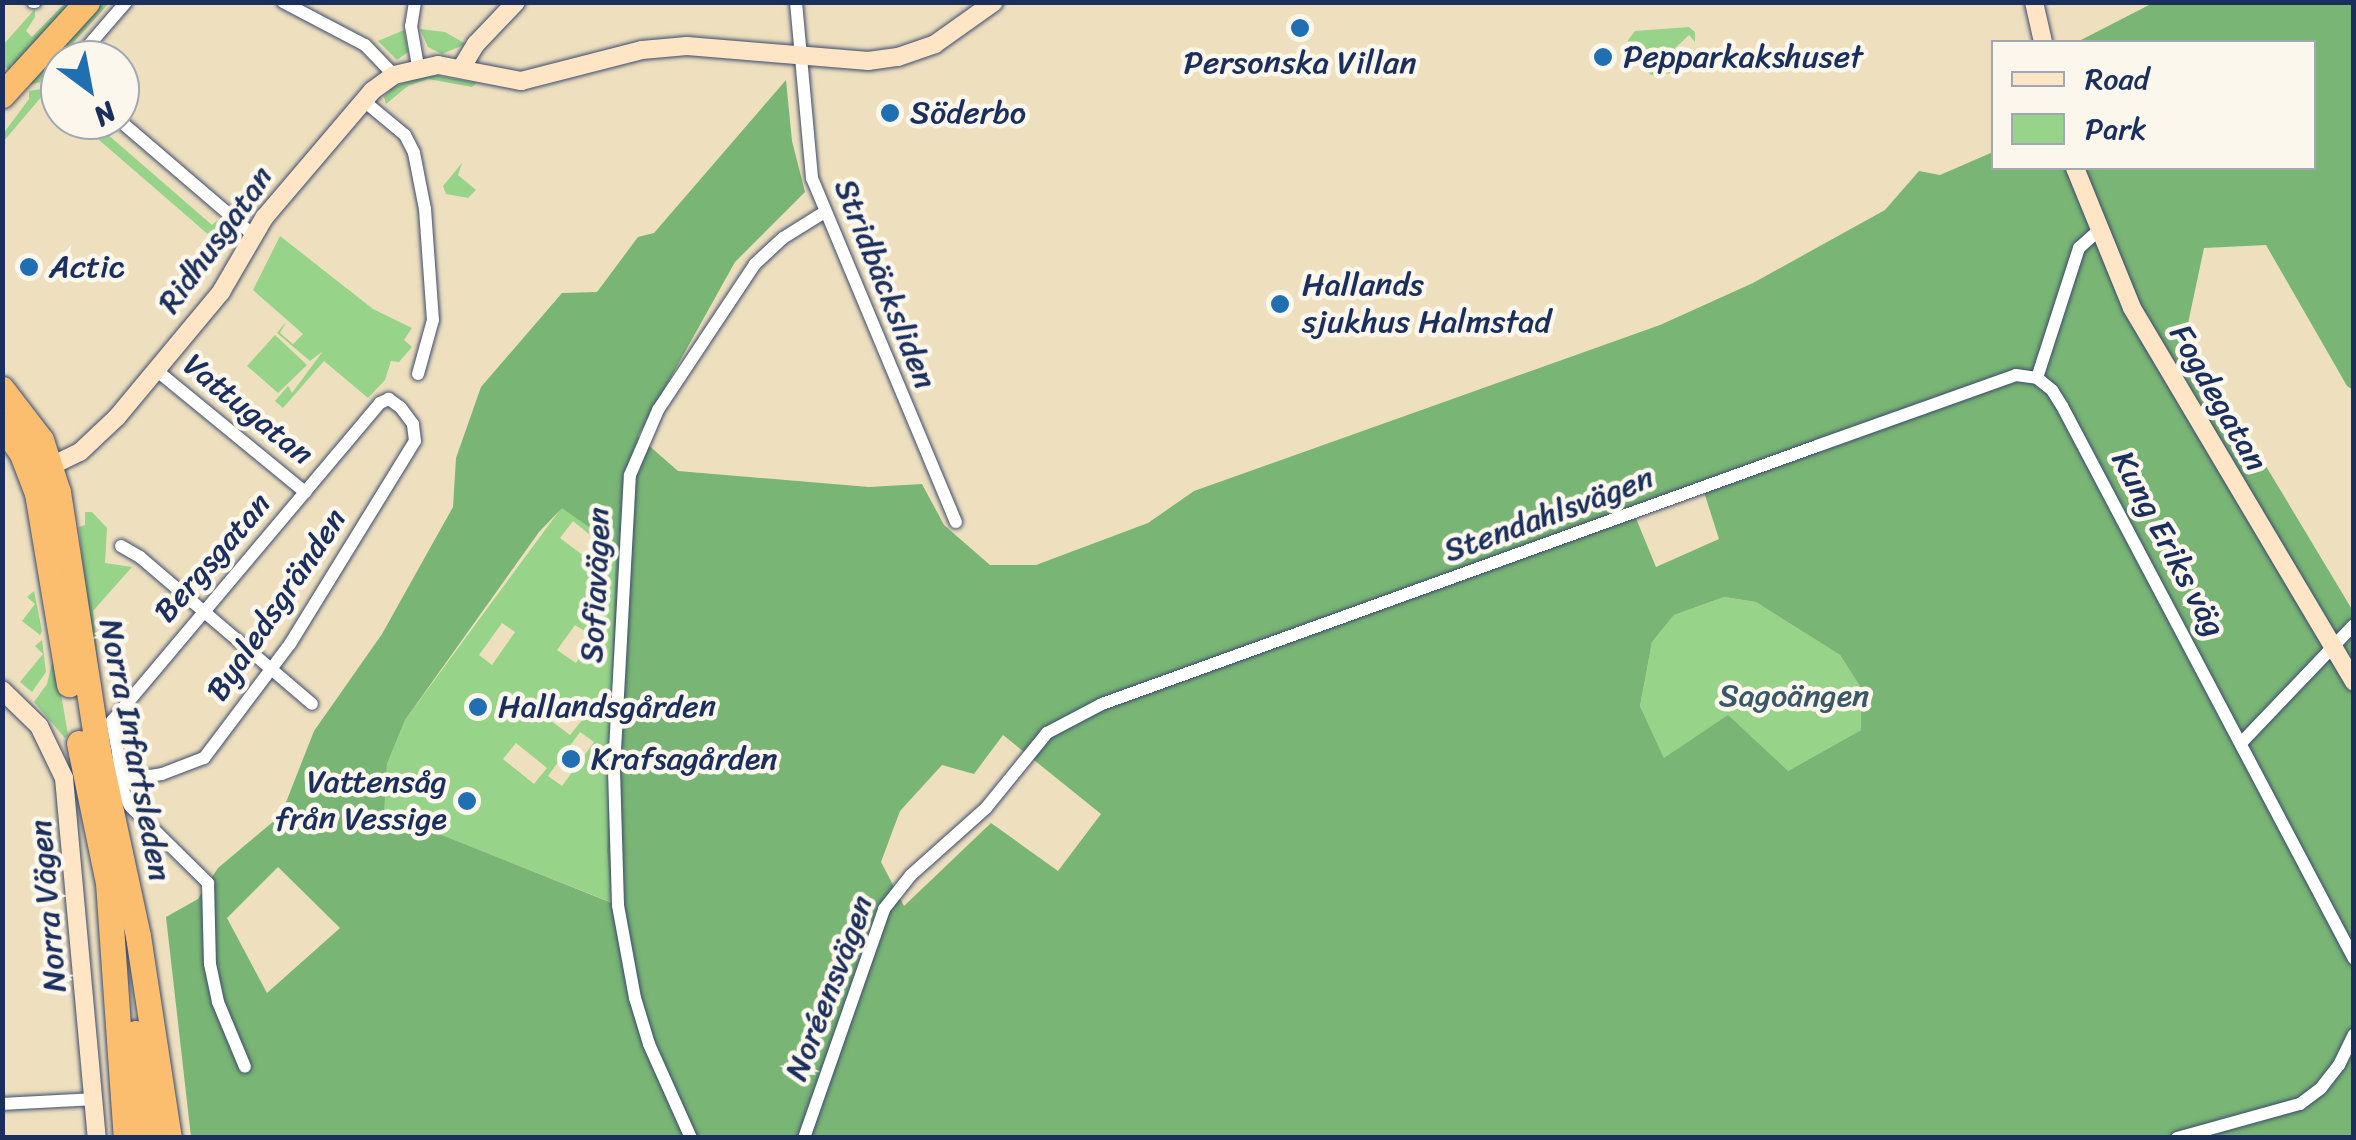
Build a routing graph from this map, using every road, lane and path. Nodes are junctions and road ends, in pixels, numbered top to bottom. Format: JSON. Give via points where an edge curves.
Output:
{"nodes":[{"id":1,"x":88,"y":2,"type":"edge"},
{"id":2,"x":126,"y":2,"type":"edge"},
{"id":3,"x":283,"y":2,"type":"edge"},
{"id":4,"x":415,"y":2,"type":"edge"},
{"id":5,"x":516,"y":2,"type":"edge"},
{"id":6,"x":796,"y":2,"type":"edge"},
{"id":7,"x":994,"y":2,"type":"edge"},
{"id":8,"x":2034,"y":2,"type":"edge"},
{"id":9,"x":93,"y":40,"type":"edge"},
{"id":10,"x":2043,"y":40,"type":"edge"},
{"id":11,"x":802,"y":58,"type":"junction"},
{"id":12,"x":418,"y":66,"type":"junction"},
{"id":13,"x":462,"y":68,"type":"junction"},
{"id":14,"x":394,"y":75,"type":"junction"},
{"id":15,"x":2,"y":95,"type":"edge"},
{"id":16,"x":364,"y":101,"type":"junction"},
{"id":17,"x":140,"y":137,"type":"edge"},
{"id":18,"x":2076,"y":170,"type":"edge"},
{"id":19,"x":823,"y":213,"type":"junction"},
{"id":20,"x":2098,"y":230,"type":"junction"},
{"id":21,"x":253,"y":235,"type":"junction"},
{"id":22,"x":156,"y":370,"type":"junction"},
{"id":23,"x":418,"y":374,"type":"dead end"},
{"id":24,"x":2037,"y":378,"type":"junction"},
{"id":25,"x":2,"y":388,"type":"edge"},
{"id":26,"x":400,"y":407,"type":"joint"},
{"id":27,"x":2,"y":425,"type":"edge"},
{"id":28,"x":22,"y":454,"type":"junction"},
{"id":29,"x":51,"y":466,"type":"junction"},
{"id":30,"x":305,"y":492,"type":"junction"},
{"id":31,"x":37,"y":493,"type":"junction"},
{"id":32,"x":956,"y":522,"type":"dead end"},
{"id":33,"x":121,"y":546,"type":"dead end"},
{"id":34,"x":204,"y":611,"type":"junction"},
{"id":35,"x":2354,"y":624,"type":"edge"},
{"id":36,"x":2331,"y":648,"type":"junction"},
{"id":37,"x":271,"y":669,"type":"junction"},
{"id":38,"x":2354,"y":682,"type":"edge"},
{"id":39,"x":2,"y":690,"type":"edge"},
{"id":40,"x":312,"y":704,"type":"dead end"},
{"id":41,"x":2242,"y":742,"type":"junction"},
{"id":42,"x":122,"y":780,"type":"junction"},
{"id":43,"x":966,"y":829,"type":"joint"},
{"id":44,"x":108,"y":883,"type":"junction"},
{"id":45,"x":2354,"y":958,"type":"edge"},
{"id":46,"x":2354,"y":1034,"type":"edge"},
{"id":47,"x":244,"y":1067,"type":"dead end"},
{"id":48,"x":95,"y":1098,"type":"junction"},
{"id":49,"x":2,"y":1104,"type":"edge"},
{"id":50,"x":97,"y":1138,"type":"edge"},
{"id":51,"x":126,"y":1138,"type":"edge"},
{"id":52,"x":150,"y":1138,"type":"edge"},
{"id":53,"x":169,"y":1138,"type":"edge"},
{"id":54,"x":691,"y":1138,"type":"edge"},
{"id":55,"x":804,"y":1138,"type":"edge"},
{"id":56,"x":2177,"y":1138,"type":"edge"}],
"edges":[{"from":1,"to":15,"type":"highway"},
{"from":2,"to":9,"type":"street"},
{"from":3,"to":14,"type":"street","via":[[365,45]]},
{"from":4,"to":12,"type":"street","via":[[411,26]]},
{"from":5,"to":13,"type":"street"},
{"from":6,"to":11,"type":"street","name":"Stridbäcksliden"},
{"from":7,"to":11,"type":"street","name":"Ridhusgatan","via":[[955,33],[898,57]]},
{"from":8,"to":10,"type":"street"},
{"from":11,"to":13,"type":"street","name":"Ridhusgatan","via":[[687,46],[642,50],[521,80]]},
{"from":11,"to":19,"type":"street","name":"Stridbäcksliden","via":[[808,158]]},
{"from":12,"to":13,"type":"street","name":"Ridhusgatan"},
{"from":12,"to":14,"type":"street","name":"Ridhusgatan"},
{"from":14,"to":16,"type":"street","name":"Ridhusgatan"},
{"from":16,"to":21,"type":"street","name":"Ridhusgatan"},
{"from":16,"to":23,"type":"street","via":[[406,134],[418,170],[432,320]]},
{"from":17,"to":21,"type":"street"},
{"from":18,"to":20,"type":"street","name":"Fogdegatan"},
{"from":19,"to":32,"type":"street","name":"Stridbäcksliden"},
{"from":19,"to":54,"type":"street","name":"Sofiavägen","via":[[755,264],[658,410],[630,475],[614,770],[618,905],[649,1044]]},
{"from":20,"to":24,"type":"street","via":[[2079,248]]},
{"from":20,"to":36,"type":"street","name":"Fogdegatan","via":[[2132,308]]},
{"from":21,"to":22,"type":"street","name":"Ridhusgatan","via":[[220,292]]},
{"from":22,"to":29,"type":"street","name":"Ridhusgatan","via":[[96,438]]},
{"from":22,"to":30,"type":"street","name":"Vattugatan"},
{"from":24,"to":41,"type":"street","name":"Kung Eriks väg","via":[[2062,406]]},
{"from":24,"to":43,"type":"street","name":"Stendahlsvägen","via":[[2016,375],[1102,704],[1048,733]]},
{"from":25,"to":29,"type":"highway","name":"Norra Infartsleden","via":[[33,426]]},
{"from":26,"to":30,"type":"street","name":"Bergsgatan","via":[[380,403]]},
{"from":26,"to":37,"type":"street","name":"Byaledsgränden","via":[[413,424],[415,441]]},
{"from":27,"to":28,"type":"highway","name":"Norra Infartsleden"},
{"from":28,"to":29,"type":"street"},
{"from":28,"to":31,"type":"highway","name":"Norra Infartsleden"},
{"from":29,"to":31,"type":"street"},
{"from":29,"to":53,"type":"highway","name":"Norra Infartsleden"},
{"from":30,"to":34,"type":"street","name":"Bergsgatan"},
{"from":31,"to":44,"type":"highway","name":"Norra Infartsleden"},
{"from":33,"to":34,"type":"street"},
{"from":34,"to":37,"type":"street"},
{"from":34,"to":42,"type":"street","name":"Bergsgatan","via":[[112,721]]},
{"from":35,"to":36,"type":"street"},
{"from":36,"to":38,"type":"street","name":"Fogdegatan"},
{"from":36,"to":41,"type":"street"},
{"from":37,"to":40,"type":"street"},
{"from":37,"to":42,"type":"street","name":"Byaledsgränden","via":[[204,758]]},
{"from":39,"to":48,"type":"street","name":"Norra Vägen","via":[[40,726],[64,778]]},
{"from":41,"to":45,"type":"street","name":"Kung Eriks väg"},
{"from":42,"to":47,"type":"street","via":[[130,806],[208,883],[210,964]]},
{"from":43,"to":55,"type":"street","name":"Noréensvägen","via":[[911,875],[884,909]]},
{"from":44,"to":51,"type":"highway","name":"Norra Infartsleden"},
{"from":44,"to":52,"type":"highway"},
{"from":46,"to":56,"type":"street","via":[[2339,1066],[2300,1104]]},
{"from":48,"to":49,"type":"street"},
{"from":48,"to":50,"type":"street","name":"Norra Vägen"}]}
